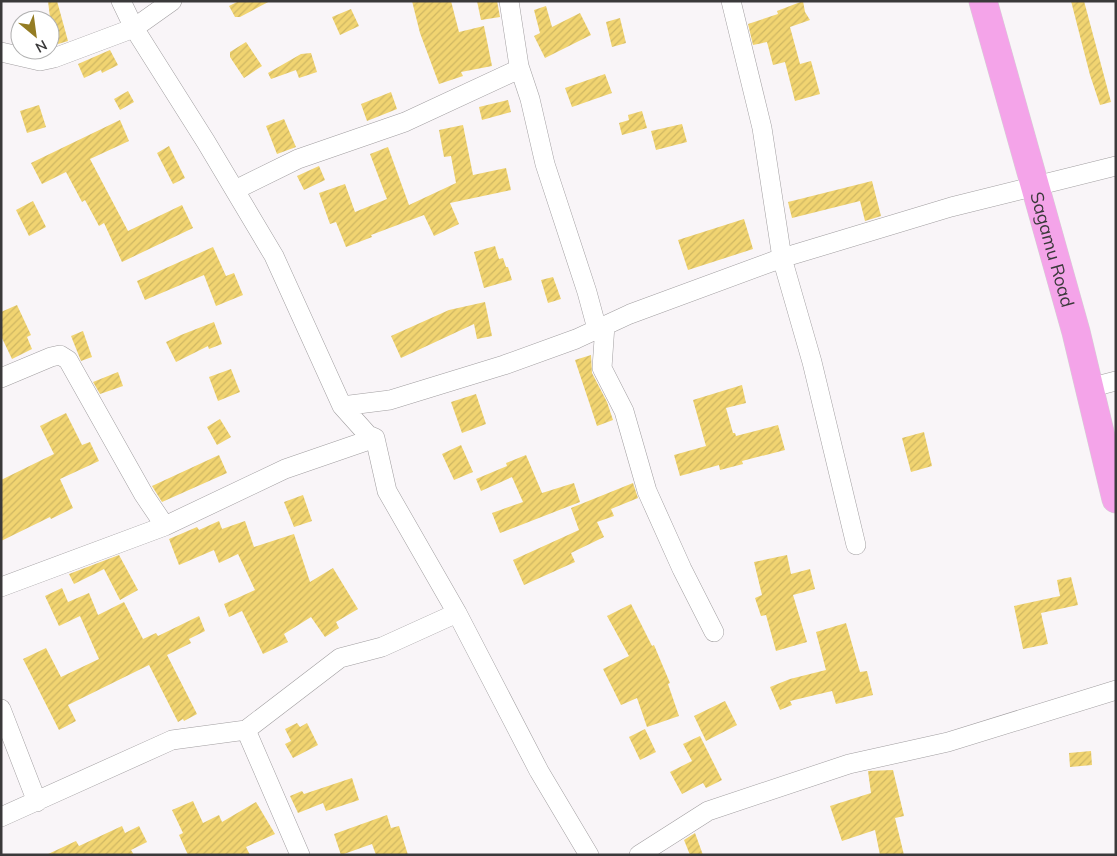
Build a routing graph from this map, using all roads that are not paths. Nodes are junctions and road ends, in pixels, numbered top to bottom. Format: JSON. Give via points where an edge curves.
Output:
{"nodes":[{"id":1,"x":121,"y":1,"type":"edge"},
{"id":2,"x":172,"y":1,"type":"edge"},
{"id":3,"x":509,"y":1,"type":"edge"},
{"id":4,"x":731,"y":1,"type":"edge"},
{"id":5,"x":983,"y":1,"type":"edge"},
{"id":6,"x":134,"y":28,"type":"junction"},
{"id":7,"x":1,"y":52,"type":"edge"},
{"id":8,"x":519,"y":66,"type":"junction"},
{"id":9,"x":1116,"y":166,"type":"edge"},
{"id":10,"x":1035,"y":186,"type":"junction"},
{"id":11,"x":235,"y":190,"type":"junction"},
{"id":12,"x":782,"y":258,"type":"junction"},
{"id":13,"x":601,"y":327,"type":"junction"},
{"id":14,"x":1,"y":378,"type":"edge"},
{"id":15,"x":1116,"y":381,"type":"edge"},
{"id":16,"x":1089,"y":388,"type":"junction"},
{"id":17,"x":342,"y":406,"type":"junction"},
{"id":18,"x":375,"y":438,"type":"junction"},
{"id":19,"x":1116,"y":499,"type":"edge"},
{"id":20,"x":165,"y":526,"type":"junction"},
{"id":21,"x":856,"y":546,"type":"dead end"},
{"id":22,"x":1,"y":587,"type":"edge"},
{"id":23,"x":457,"y":613,"type":"junction"},
{"id":24,"x":714,"y":632,"type":"dead end"},
{"id":25,"x":1116,"y":690,"type":"edge"},
{"id":26,"x":1,"y":709,"type":"edge"},
{"id":27,"x":246,"y":730,"type":"junction"},
{"id":28,"x":37,"y":802,"type":"junction"},
{"id":29,"x":1,"y":818,"type":"edge"},
{"id":30,"x":300,"y":855,"type":"edge"},
{"id":31,"x":589,"y":855,"type":"edge"},
{"id":32,"x":639,"y":855,"type":"edge"}],
"edges":[{"from":1,"to":6,"type":"street"},
{"from":2,"to":6,"type":"street"},
{"from":3,"to":8,"type":"street"},
{"from":4,"to":12,"type":"street","via":[[762,128]]},
{"from":5,"to":10,"type":"highway","name":"Sagamu Road"},
{"from":6,"to":7,"type":"street","via":[[54,58],[40,60]]},
{"from":6,"to":11,"type":"street"},
{"from":8,"to":11,"type":"street","via":[[515,71],[405,122],[298,159]]},
{"from":8,"to":13,"type":"street","via":[[545,164]]},
{"from":9,"to":10,"type":"street"},
{"from":10,"to":12,"type":"street","via":[[951,207]]},
{"from":10,"to":16,"type":"highway","name":"Sagamu Road"},
{"from":11,"to":17,"type":"street","via":[[274,256]]},
{"from":12,"to":13,"type":"street"},
{"from":12,"to":21,"type":"street","via":[[812,362]]},
{"from":13,"to":17,"type":"street","via":[[504,365],[399,398]]},
{"from":13,"to":24,"type":"street","via":[[602,368],[624,411],[646,491]]},
{"from":14,"to":20,"type":"street","via":[[51,357],[60,355],[68,360]]},
{"from":15,"to":16,"type":"street"},
{"from":16,"to":19,"type":"highway","name":"Sagamu Road"},
{"from":17,"to":18,"type":"street","via":[[368,435]]},
{"from":18,"to":20,"type":"street","via":[[285,469]]},
{"from":18,"to":23,"type":"street","via":[[387,490]]},
{"from":20,"to":22,"type":"street"},
{"from":23,"to":27,"type":"street","via":[[382,647],[340,658]]},
{"from":23,"to":31,"type":"street","via":[[539,771]]},
{"from":25,"to":32,"type":"street","via":[[948,742],[849,764],[708,810]]},
{"from":26,"to":28,"type":"street"},
{"from":27,"to":28,"type":"street","via":[[172,740]]},
{"from":27,"to":30,"type":"street"},
{"from":28,"to":29,"type":"street"}]}
